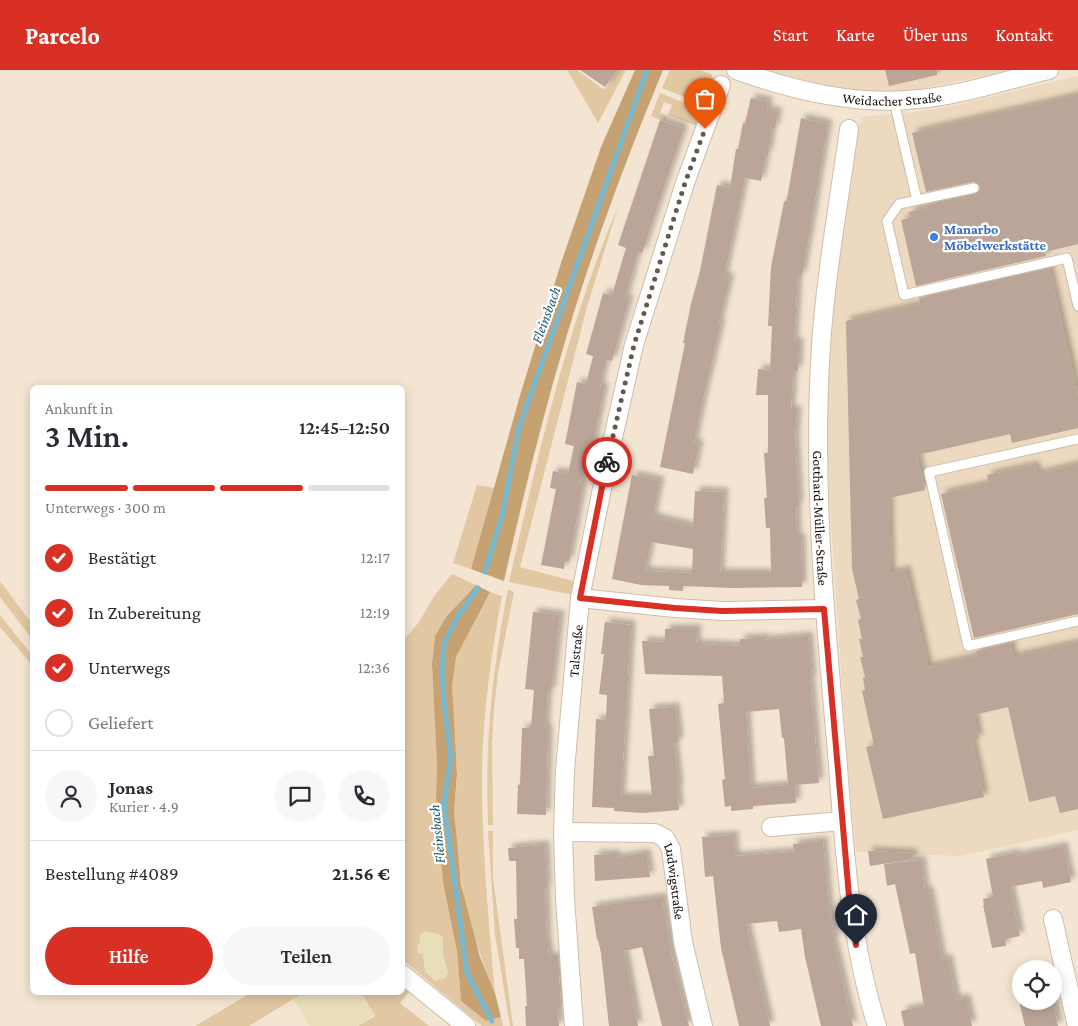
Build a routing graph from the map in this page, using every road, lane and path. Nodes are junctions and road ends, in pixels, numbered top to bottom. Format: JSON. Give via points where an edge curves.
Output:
{"nodes":[{"id":1,"x":736,"y":70,"type":"edge"},
{"id":2,"x":1049,"y":70,"type":"edge"},
{"id":3,"x":721,"y":85,"type":"dead end"},
{"id":4,"x":894,"y":101,"type":"junction"},
{"id":5,"x":849,"y":129,"type":"dead end"},
{"id":6,"x":974,"y":188,"type":"dead end"},
{"id":7,"x":917,"y":200,"type":"junction"},
{"id":8,"x":1078,"y":306,"type":"edge"},
{"id":9,"x":1078,"y":439,"type":"edge"},
{"id":10,"x":580,"y":598,"type":"junction"},
{"id":11,"x":824,"y":609,"type":"junction"},
{"id":12,"x":1078,"y":622,"type":"edge"},
{"id":13,"x":842,"y":821,"type":"junction"},
{"id":14,"x":771,"y":827,"type":"dead end"},
{"id":15,"x":563,"y":832,"type":"junction"},
{"id":16,"x":1053,"y":918,"type":"dead end"},
{"id":17,"x":405,"y":976,"type":"edge"},
{"id":18,"x":466,"y":1026,"type":"edge"},
{"id":19,"x":574,"y":1026,"type":"edge"},
{"id":20,"x":703,"y":1026,"type":"edge"},
{"id":21,"x":877,"y":1026,"type":"edge"},
{"id":22,"x":1077,"y":1026,"type":"edge"}],
"edges":[{"from":1,"to":4,"type":"street","name":"Weidacher Straße","via":[[768,81],[854,100]]},
{"from":2,"to":4,"type":"street","name":"Weidacher Straße","via":[[949,94]]},
{"from":3,"to":10,"type":"street","name":"Talstraße","via":[[685,183],[634,345]]},
{"from":4,"to":7,"type":"lane"},
{"from":5,"to":11,"type":"street","name":"Gotthard-Müller-Straße","via":[[821,346],[818,487]]},
{"from":6,"to":7,"type":"lane"},
{"from":7,"to":8,"type":"lane","via":[[899,204],[887,222],[904,294],[1067,258]]},
{"from":9,"to":12,"type":"lane","via":[[929,472],[968,646]]},
{"from":10,"to":11,"type":"street","via":[[713,610]]},
{"from":10,"to":15,"type":"street","name":"Talstraße"},
{"from":11,"to":13,"type":"street","name":"Gotthard-Müller-Straße"},
{"from":13,"to":14,"type":"street"},
{"from":13,"to":21,"type":"street","name":"Gotthard-Müller-Straße","via":[[856,945]]},
{"from":15,"to":19,"type":"street","name":"Talstraße"},
{"from":15,"to":20,"type":"street","name":"Ludwigstraße","via":[[656,833],[665,838],[671,850],[683,942]]},
{"from":16,"to":22,"type":"street"},
{"from":17,"to":18,"type":"street"}]}
